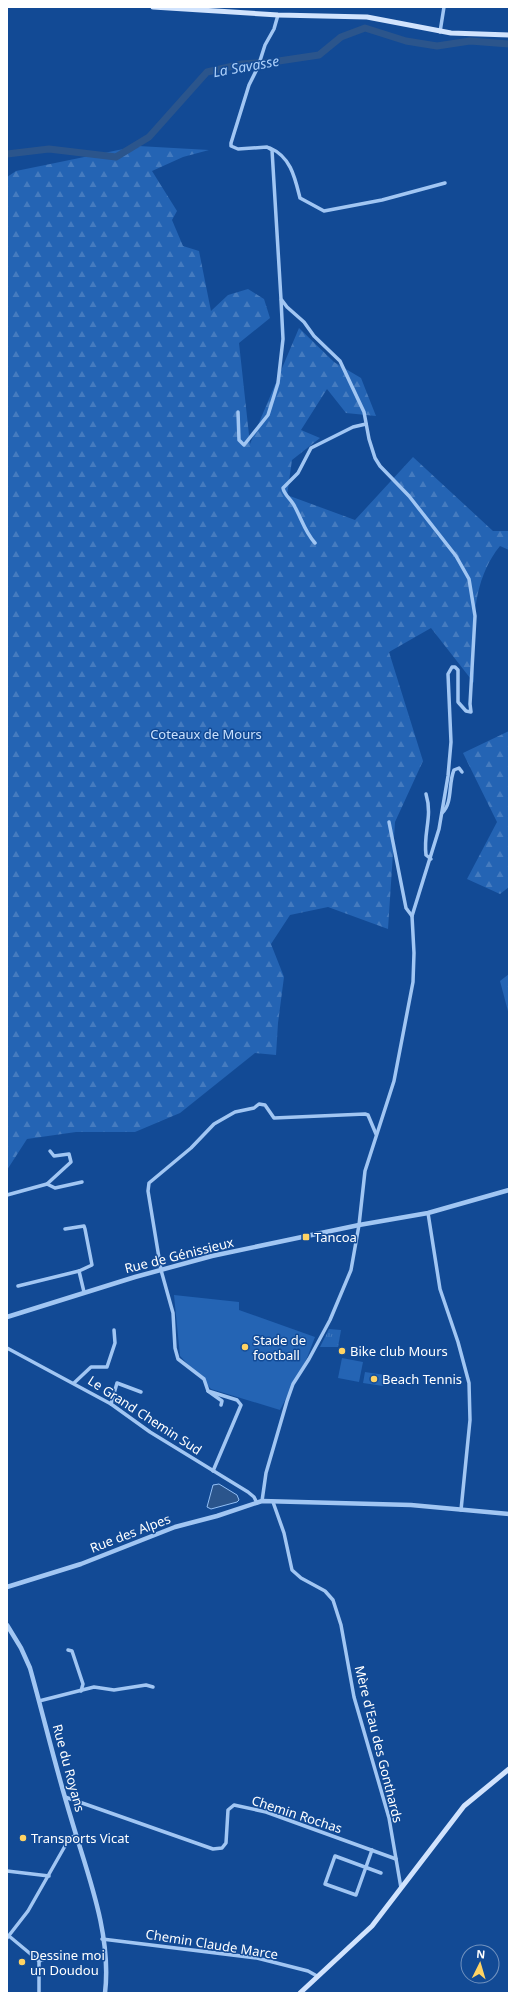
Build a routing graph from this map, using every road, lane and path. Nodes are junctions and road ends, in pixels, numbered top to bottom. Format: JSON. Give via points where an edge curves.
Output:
{"nodes":[{"id":1,"x":152,"y":7,"type":"edge"},
{"id":2,"x":444,"y":7,"type":"edge"},
{"id":3,"x":235,"y":10,"type":"edge"},
{"id":4,"x":278,"y":15,"type":"junction"},
{"id":5,"x":440,"y":32,"type":"junction"},
{"id":6,"x":509,"y":35,"type":"edge"},
{"id":7,"x":270,"y":148,"type":"junction"},
{"id":8,"x":445,"y":183,"type":"dead end"},
{"id":9,"x":280,"y":299,"type":"junction"},
{"id":10,"x":238,"y":412,"type":"dead end"},
{"id":11,"x":366,"y":424,"type":"junction"},
{"id":12,"x":315,"y":543,"type":"dead end"},
{"id":13,"x":462,"y":772,"type":"dead end"},
{"id":14,"x":426,"y":794,"type":"dead end"},
{"id":15,"x":442,"y":813,"type":"junction"},
{"id":16,"x":389,"y":822,"type":"dead end"},
{"id":17,"x":430,"y":859,"type":"junction"},
{"id":18,"x":412,"y":916,"type":"junction"},
{"id":19,"x":376,"y":1134,"type":"junction"},
{"id":20,"x":50,"y":1151,"type":"dead end"},
{"id":21,"x":82,"y":1182,"type":"dead end"},
{"id":22,"x":47,"y":1184,"type":"junction"},
{"id":23,"x":509,"y":1190,"type":"edge"},
{"id":24,"x":7,"y":1196,"type":"edge"},
{"id":25,"x":428,"y":1213,"type":"junction"},
{"id":26,"x":359,"y":1225,"type":"junction"},
{"id":27,"x":65,"y":1229,"type":"dead end"},
{"id":28,"x":161,"y":1270,"type":"junction"},
{"id":29,"x":79,"y":1271,"type":"junction"},
{"id":30,"x":18,"y":1286,"type":"dead end"},
{"id":31,"x":84,"y":1292,"type":"junction"},
{"id":32,"x":7,"y":1317,"type":"edge"},
{"id":33,"x":114,"y":1330,"type":"dead end"},
{"id":34,"x":7,"y":1348,"type":"edge"},
{"id":35,"x":74,"y":1383,"type":"junction"},
{"id":36,"x":208,"y":1391,"type":"junction"},
{"id":37,"x":141,"y":1392,"type":"dead end"},
{"id":38,"x":111,"y":1404,"type":"junction"},
{"id":39,"x":221,"y":1405,"type":"dead end"},
{"id":40,"x":213,"y":1471,"type":"junction"},
{"id":41,"x":274,"y":1502,"type":"junction"},
{"id":42,"x":258,"y":1503,"type":"junction"},
{"id":43,"x":461,"y":1510,"type":"junction"},
{"id":44,"x":509,"y":1514,"type":"edge"},
{"id":45,"x":7,"y":1587,"type":"edge"},
{"id":46,"x":7,"y":1625,"type":"edge"},
{"id":47,"x":68,"y":1650,"type":"dead end"},
{"id":48,"x":153,"y":1687,"type":"dead end"},
{"id":49,"x":81,"y":1690,"type":"junction"},
{"id":50,"x":39,"y":1702,"type":"junction"},
{"id":51,"x":509,"y":1769,"type":"edge"},
{"id":52,"x":65,"y":1797,"type":"junction"},
{"id":53,"x":76,"y":1835,"type":"junction"},
{"id":54,"x":372,"y":1850,"type":"junction"},
{"id":55,"x":396,"y":1859,"type":"junction"},
{"id":56,"x":366,"y":1867,"type":"junction"},
{"id":57,"x":7,"y":1871,"type":"edge"},
{"id":58,"x":381,"y":1873,"type":"dead end"},
{"id":59,"x":49,"y":1876,"type":"junction"},
{"id":60,"x":401,"y":1888,"type":"junction"},
{"id":61,"x":8,"y":1937,"type":"edge"},
{"id":62,"x":102,"y":1939,"type":"junction"},
{"id":63,"x":72,"y":1958,"type":"dead end"},
{"id":64,"x":39,"y":1960,"type":"junction"},
{"id":65,"x":317,"y":1976,"type":"junction"},
{"id":66,"x":40,"y":1993,"type":"edge"},
{"id":67,"x":105,"y":1993,"type":"edge"},
{"id":68,"x":300,"y":1993,"type":"edge"}],
"edges":[{"from":1,"to":3,"type":"main road"},
{"from":2,"to":5,"type":"street"},
{"from":3,"to":4,"type":"main road"},
{"from":4,"to":5,"type":"main road","via":[[367,17]]},
{"from":4,"to":7,"type":"street","via":[[249,84],[231,143],[231,146],[238,149]]},
{"from":5,"to":6,"type":"main road"},
{"from":7,"to":8,"type":"street","via":[[280,152],[293,170],[300,198],[324,211],[382,200]]},
{"from":7,"to":9,"type":"street"},
{"from":9,"to":10,"type":"street","via":[[284,339],[278,383],[268,415],[244,445],[239,440]]},
{"from":9,"to":11,"type":"street","via":[[340,361],[362,406]]},
{"from":11,"to":12,"type":"street","via":[[353,427],[311,448],[298,473],[283,488],[307,534]]},
{"from":11,"to":15,"type":"street","via":[[372,450],[380,466],[404,489],[456,556],[472,585],[475,616],[470,704],[472,711],[466,711],[458,702],[458,673],[457,668],[452,667],[448,674],[451,742]]},
{"from":13,"to":15,"type":"street","via":[[459,768],[454,770],[451,776],[448,806]]},
{"from":14,"to":17,"type":"street","via":[[430,807],[425,844],[426,855]]},
{"from":15,"to":17,"type":"street"},
{"from":16,"to":18,"type":"street","via":[[406,908]]},
{"from":17,"to":18,"type":"street"},
{"from":18,"to":19,"type":"street","via":[[412,990],[394,1081]]},
{"from":19,"to":26,"type":"street","via":[[365,1171]]},
{"from":19,"to":28,"type":"street","via":[[368,1115],[274,1118],[262,1104],[235,1112],[214,1124],[191,1148],[149,1183],[148,1191]]},
{"from":20,"to":22,"type":"street","via":[[54,1156],[69,1154],[71,1162]]},
{"from":21,"to":22,"type":"street","via":[[55,1188]]},
{"from":22,"to":24,"type":"street"},
{"from":23,"to":25,"type":"street","name":"Rue de Génissieux"},
{"from":25,"to":26,"type":"street","name":"Rue de Génissieux"},
{"from":25,"to":43,"type":"street","via":[[440,1289],[469,1383],[470,1420]]},
{"from":26,"to":28,"type":"street","name":"Rue de Génissieux","via":[[212,1256]]},
{"from":26,"to":42,"type":"street","via":[[354,1259],[348,1277],[330,1320],[293,1384]]},
{"from":27,"to":29,"type":"street","via":[[84,1226],[85,1229],[92,1265]]},
{"from":28,"to":31,"type":"street","name":"Rue de Génissieux"},
{"from":28,"to":36,"type":"street","via":[[173,1313],[178,1359],[204,1379]]},
{"from":29,"to":30,"type":"street"},
{"from":29,"to":31,"type":"street"},
{"from":31,"to":32,"type":"street","name":"Rue de Génissieux"},
{"from":33,"to":35,"type":"street","via":[[115,1343],[107,1367],[91,1367]]},
{"from":34,"to":35,"type":"street","name":"Le Grand Chemin Sud"},
{"from":35,"to":38,"type":"street","name":"Le Grand Chemin Sud"},
{"from":36,"to":39,"type":"street","via":[[222,1401]]},
{"from":36,"to":40,"type":"street","via":[[237,1400],[241,1405]]},
{"from":37,"to":38,"type":"street","via":[[116,1383]]},
{"from":38,"to":40,"type":"street","name":"Le Grand Chemin Sud"},
{"from":40,"to":42,"type":"street","name":"Le Grand Chemin Sud","via":[[248,1492]]},
{"from":41,"to":42,"type":"street"},
{"from":41,"to":43,"type":"street"},
{"from":41,"to":55,"type":"street","name":"Mère d'Eau des Gonthards","via":[[292,1570],[325,1591],[333,1600],[341,1625],[354,1697],[389,1818]]},
{"from":42,"to":45,"type":"street","name":"Rue des Alpes","via":[[175,1527],[81,1564]]},
{"from":43,"to":44,"type":"street"},
{"from":46,"to":50,"type":"street","name":"Rue du Royans","via":[[30,1668]]},
{"from":47,"to":49,"type":"street","via":[[72,1651],[83,1684]]},
{"from":48,"to":49,"type":"street","via":[[146,1685],[114,1690],[94,1687]]},
{"from":49,"to":50,"type":"street"},
{"from":50,"to":52,"type":"street","name":"Rue du Royans"},
{"from":51,"to":60,"type":"main road","via":[[464,1806]]},
{"from":52,"to":53,"type":"street","name":"Rue du Royans"},
{"from":52,"to":54,"type":"street","name":"Chemin Rochas","via":[[214,1849],[222,1848],[226,1843],[228,1810],[234,1805],[266,1812]]},
{"from":53,"to":59,"type":"street","via":[[69,1839]]},
{"from":53,"to":62,"type":"street","name":"Rue du Royans","via":[[90,1878]]},
{"from":54,"to":55,"type":"street","name":"Chemin Rochas"},
{"from":54,"to":56,"type":"street"},
{"from":55,"to":60,"type":"street","name":"Mère d'Eau des Gonthards"},
{"from":56,"to":56,"type":"street","via":[[356,1895],[325,1884],[335,1856]]},
{"from":56,"to":58,"type":"street"},
{"from":57,"to":59,"type":"street"},
{"from":59,"to":61,"type":"street","via":[[28,1911]]},
{"from":60,"to":65,"type":"main road","via":[[360,1938]]},
{"from":61,"to":64,"type":"street"},
{"from":62,"to":65,"type":"street","name":"Chemin Claude Marce","via":[[257,1958],[308,1971]]},
{"from":62,"to":67,"type":"street","name":"Rue du Royans"},
{"from":63,"to":64,"type":"street"},
{"from":64,"to":66,"type":"street"},
{"from":65,"to":68,"type":"main road"}]}
